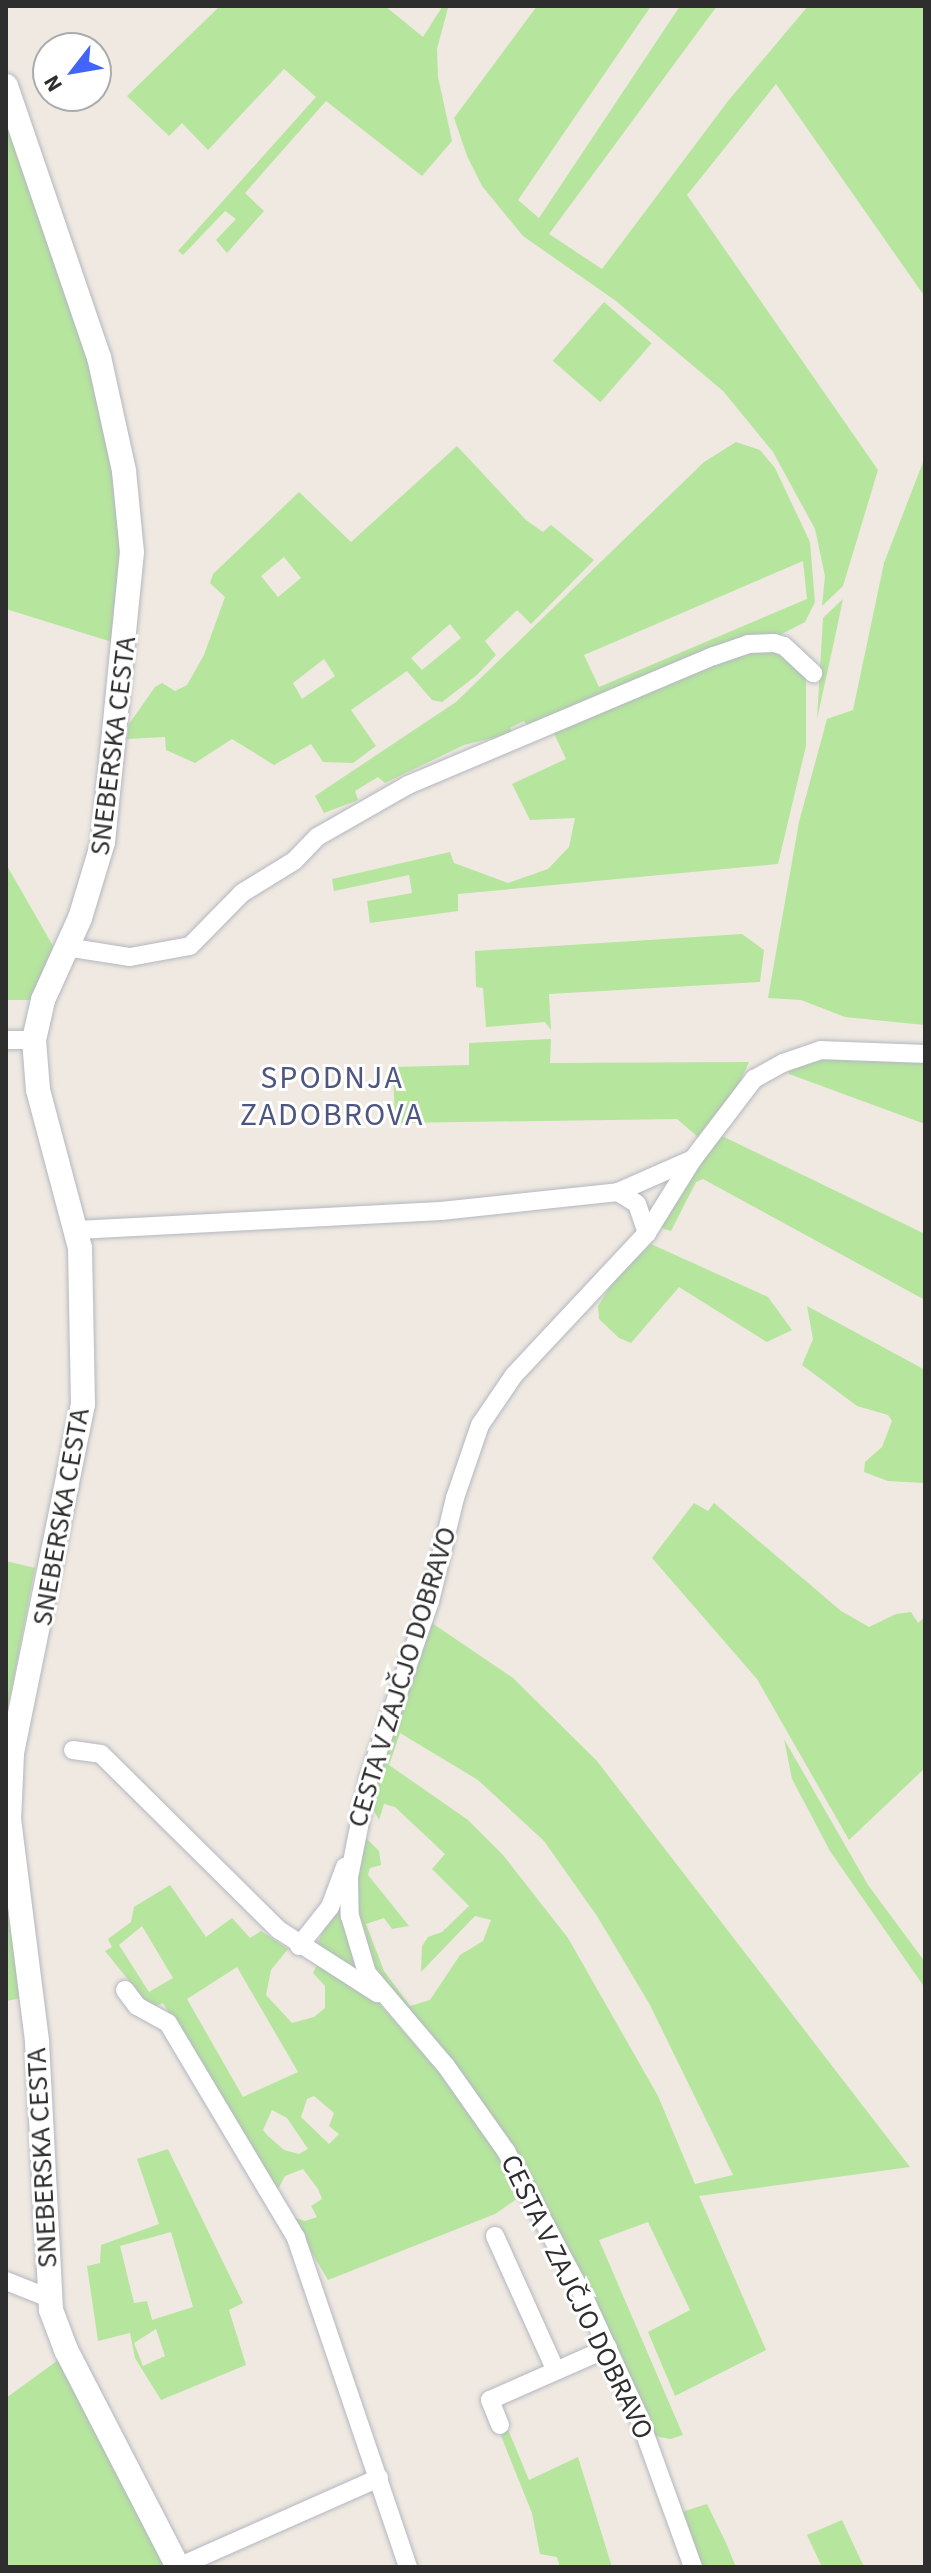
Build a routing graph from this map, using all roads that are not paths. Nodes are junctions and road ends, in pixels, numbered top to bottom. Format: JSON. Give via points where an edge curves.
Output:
{"nodes":[{"id":1,"x":6,"y":86,"type":"edge"},
{"id":2,"x":813,"y":673,"type":"dead end"},
{"id":3,"x":66,"y":947,"type":"junction"},
{"id":4,"x":6,"y":1040,"type":"edge"},
{"id":5,"x":34,"y":1040,"type":"junction"},
{"id":6,"x":925,"y":1054,"type":"edge"},
{"id":7,"x":693,"y":1159,"type":"junction"},
{"id":8,"x":618,"y":1192,"type":"junction"},
{"id":9,"x":77,"y":1230,"type":"junction"},
{"id":10,"x":647,"y":1233,"type":"junction"},
{"id":11,"x":73,"y":1750,"type":"dead end"},
{"id":12,"x":350,"y":1853,"type":"junction"},
{"id":13,"x":299,"y":1946,"type":"junction"},
{"id":14,"x":125,"y":1990,"type":"dead end"},
{"id":15,"x":380,"y":1994,"type":"junction"},
{"id":16,"x":495,"y":2236,"type":"dead end"},
{"id":17,"x":6,"y":2281,"type":"edge"},
{"id":18,"x":49,"y":2298,"type":"junction"},
{"id":19,"x":608,"y":2348,"type":"junction"},
{"id":20,"x":556,"y":2371,"type":"junction"},
{"id":21,"x":500,"y":2425,"type":"dead end"},
{"id":22,"x":379,"y":2478,"type":"junction"},
{"id":23,"x":178,"y":2567,"type":"edge"},
{"id":24,"x":408,"y":2567,"type":"edge"},
{"id":25,"x":693,"y":2567,"type":"edge"}],
"edges":[{"from":1,"to":3,"type":"street","name":"SNEBERSKA CESTA","via":[[99,357],[131,526],[129,615],[103,842]]},
{"from":2,"to":3,"type":"street","via":[[774,643],[748,644],[714,656],[408,785],[317,837],[294,861],[242,893],[190,946],[130,957]]},
{"from":3,"to":5,"type":"street","name":"SNEBERSKA CESTA","via":[[43,1000]]},
{"from":4,"to":5,"type":"street"},
{"from":5,"to":9,"type":"street","name":"SNEBERSKA CESTA","via":[[38,1090]]},
{"from":6,"to":7,"type":"street","name":"CESTA V ZAJČJO DOBRAVO","via":[[821,1050],[783,1063],[754,1079]]},
{"from":7,"to":8,"type":"street","name":"CESTA V ZAJČJO DOBRAVO"},
{"from":7,"to":10,"type":"street","name":"CESTA V ZAJČJO DOBRAVO"},
{"from":8,"to":9,"type":"street","name":"CESTA V ZAJČJO DOBRAVO","via":[[441,1211]]},
{"from":8,"to":10,"type":"street","via":[[637,1204]]},
{"from":9,"to":18,"type":"street","name":"SNEBERSKA CESTA","via":[[83,1282],[82,1421],[9,1786],[39,2056]]},
{"from":10,"to":12,"type":"street","name":"CESTA V ZAJČJO DOBRAVO","via":[[514,1375],[480,1425]]},
{"from":11,"to":13,"type":"street","via":[[101,1754],[113,1764]]},
{"from":12,"to":13,"type":"street","via":[[330,1907]]},
{"from":12,"to":15,"type":"street","name":"CESTA V ZAJČJO DOBRAVO","via":[[354,1937]]},
{"from":13,"to":15,"type":"street"},
{"from":14,"to":22,"type":"street","via":[[137,2006],[168,2023],[296,2238]]},
{"from":15,"to":19,"type":"street","name":"CESTA V ZAJČJO DOBRAVO","via":[[446,2066],[506,2151]]},
{"from":16,"to":20,"type":"street"},
{"from":17,"to":18,"type":"street"},
{"from":18,"to":23,"type":"street","name":"SNEBERSKA CESTA","via":[[66,2350]]},
{"from":19,"to":20,"type":"street"},
{"from":19,"to":25,"type":"street","name":"CESTA V ZAJČJO DOBRAVO","via":[[682,2525]]},
{"from":20,"to":21,"type":"street","via":[[490,2400]]},
{"from":22,"to":23,"type":"street","name":"SNEBERSKA CESTA"},
{"from":22,"to":24,"type":"street"}]}
